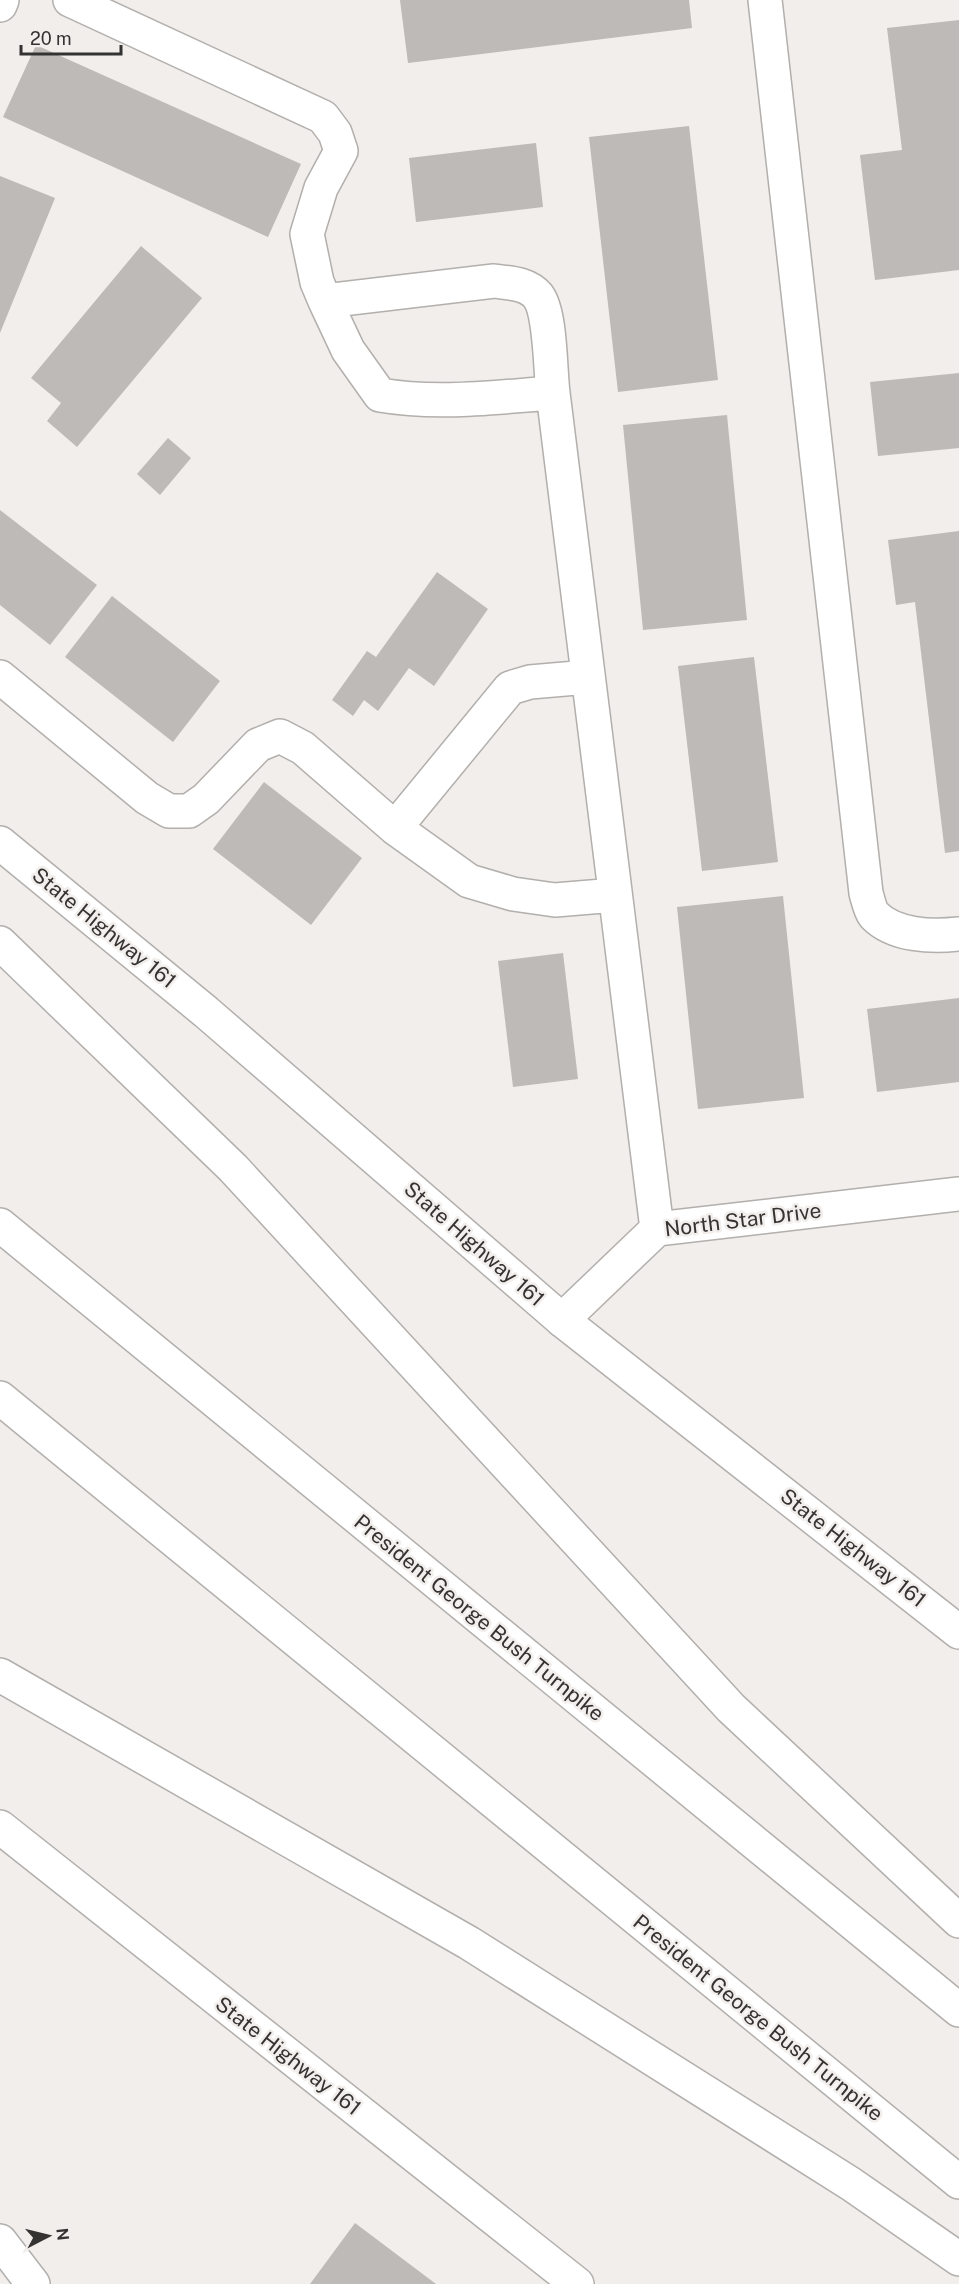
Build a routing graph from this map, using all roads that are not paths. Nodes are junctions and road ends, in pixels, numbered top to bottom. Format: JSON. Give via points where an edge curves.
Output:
{"nodes":[{"id":1,"x":2,"y":0,"type":"edge"},
{"id":2,"x":70,"y":0,"type":"edge"},
{"id":3,"x":765,"y":0,"type":"edge"},
{"id":4,"x":0,"y":5,"type":"edge"},
{"id":5,"x":325,"y":301,"type":"junction"},
{"id":6,"x":553,"y":393,"type":"junction"},
{"id":7,"x":0,"y":677,"type":"edge"},
{"id":8,"x":588,"y":677,"type":"junction"},
{"id":9,"x":395,"y":828,"type":"junction"},
{"id":10,"x":0,"y":843,"type":"edge"},
{"id":11,"x":615,"y":895,"type":"junction"},
{"id":12,"x":959,"y":934,"type":"edge"},
{"id":13,"x":0,"y":943,"type":"edge"},
{"id":14,"x":959,"y":1194,"type":"edge"},
{"id":15,"x":0,"y":1225,"type":"edge"},
{"id":16,"x":657,"y":1229,"type":"junction"},
{"id":17,"x":562,"y":1320,"type":"junction"},
{"id":18,"x":0,"y":1398,"type":"edge"},
{"id":19,"x":959,"y":1632,"type":"edge"},
{"id":20,"x":0,"y":1674,"type":"edge"},
{"id":21,"x":0,"y":1827,"type":"edge"},
{"id":22,"x":959,"y":1921,"type":"edge"},
{"id":23,"x":959,"y":2010,"type":"edge"},
{"id":24,"x":959,"y":2182,"type":"edge"},
{"id":25,"x":0,"y":2241,"type":"edge"},
{"id":26,"x":959,"y":2259,"type":"edge"},
{"id":27,"x":33,"y":2284,"type":"edge"},
{"id":28,"x":577,"y":2284,"type":"edge"}],
"edges":[{"from":1,"to":4,"type":"main road"},
{"from":2,"to":5,"type":"main road","via":[[323,117],[335,133],[341,151],[321,188],[307,234]]},
{"from":3,"to":12,"type":"main road","via":[[866,893],[873,914],[892,929]]},
{"from":5,"to":6,"type":"main road","via":[[348,350],[380,395],[463,401]]},
{"from":5,"to":6,"type":"main road","via":[[494,281],[521,284],[537,295],[544,309]]},
{"from":6,"to":8,"type":"main road"},
{"from":7,"to":9,"type":"main road","via":[[147,798],[169,811],[189,810],[206,800],[258,745],[280,736],[303,748]]},
{"from":8,"to":9,"type":"main road","via":[[530,682],[510,688]]},
{"from":8,"to":11,"type":"main road"},
{"from":9,"to":11,"type":"main road","via":[[469,881],[513,894],[555,900]]},
{"from":10,"to":17,"type":"main road","name":"State Highway 161","via":[[206,1012]]},
{"from":11,"to":16,"type":"main road"},
{"from":13,"to":22,"type":"main road","via":[[233,1168],[730,1708]]},
{"from":14,"to":16,"type":"main road","name":"North Star Drive"},
{"from":15,"to":23,"type":"main road","name":"President George Bush Turnpike"},
{"from":16,"to":17,"type":"main road","name":"North Star Drive"},
{"from":17,"to":19,"type":"main road","name":"State Highway 161"},
{"from":18,"to":24,"type":"main road","name":"President George Bush Turnpike"},
{"from":20,"to":26,"type":"main road","via":[[469,1943],[850,2184]]},
{"from":21,"to":28,"type":"main road","name":"State Highway 161"},
{"from":25,"to":27,"type":"main road"}]}
